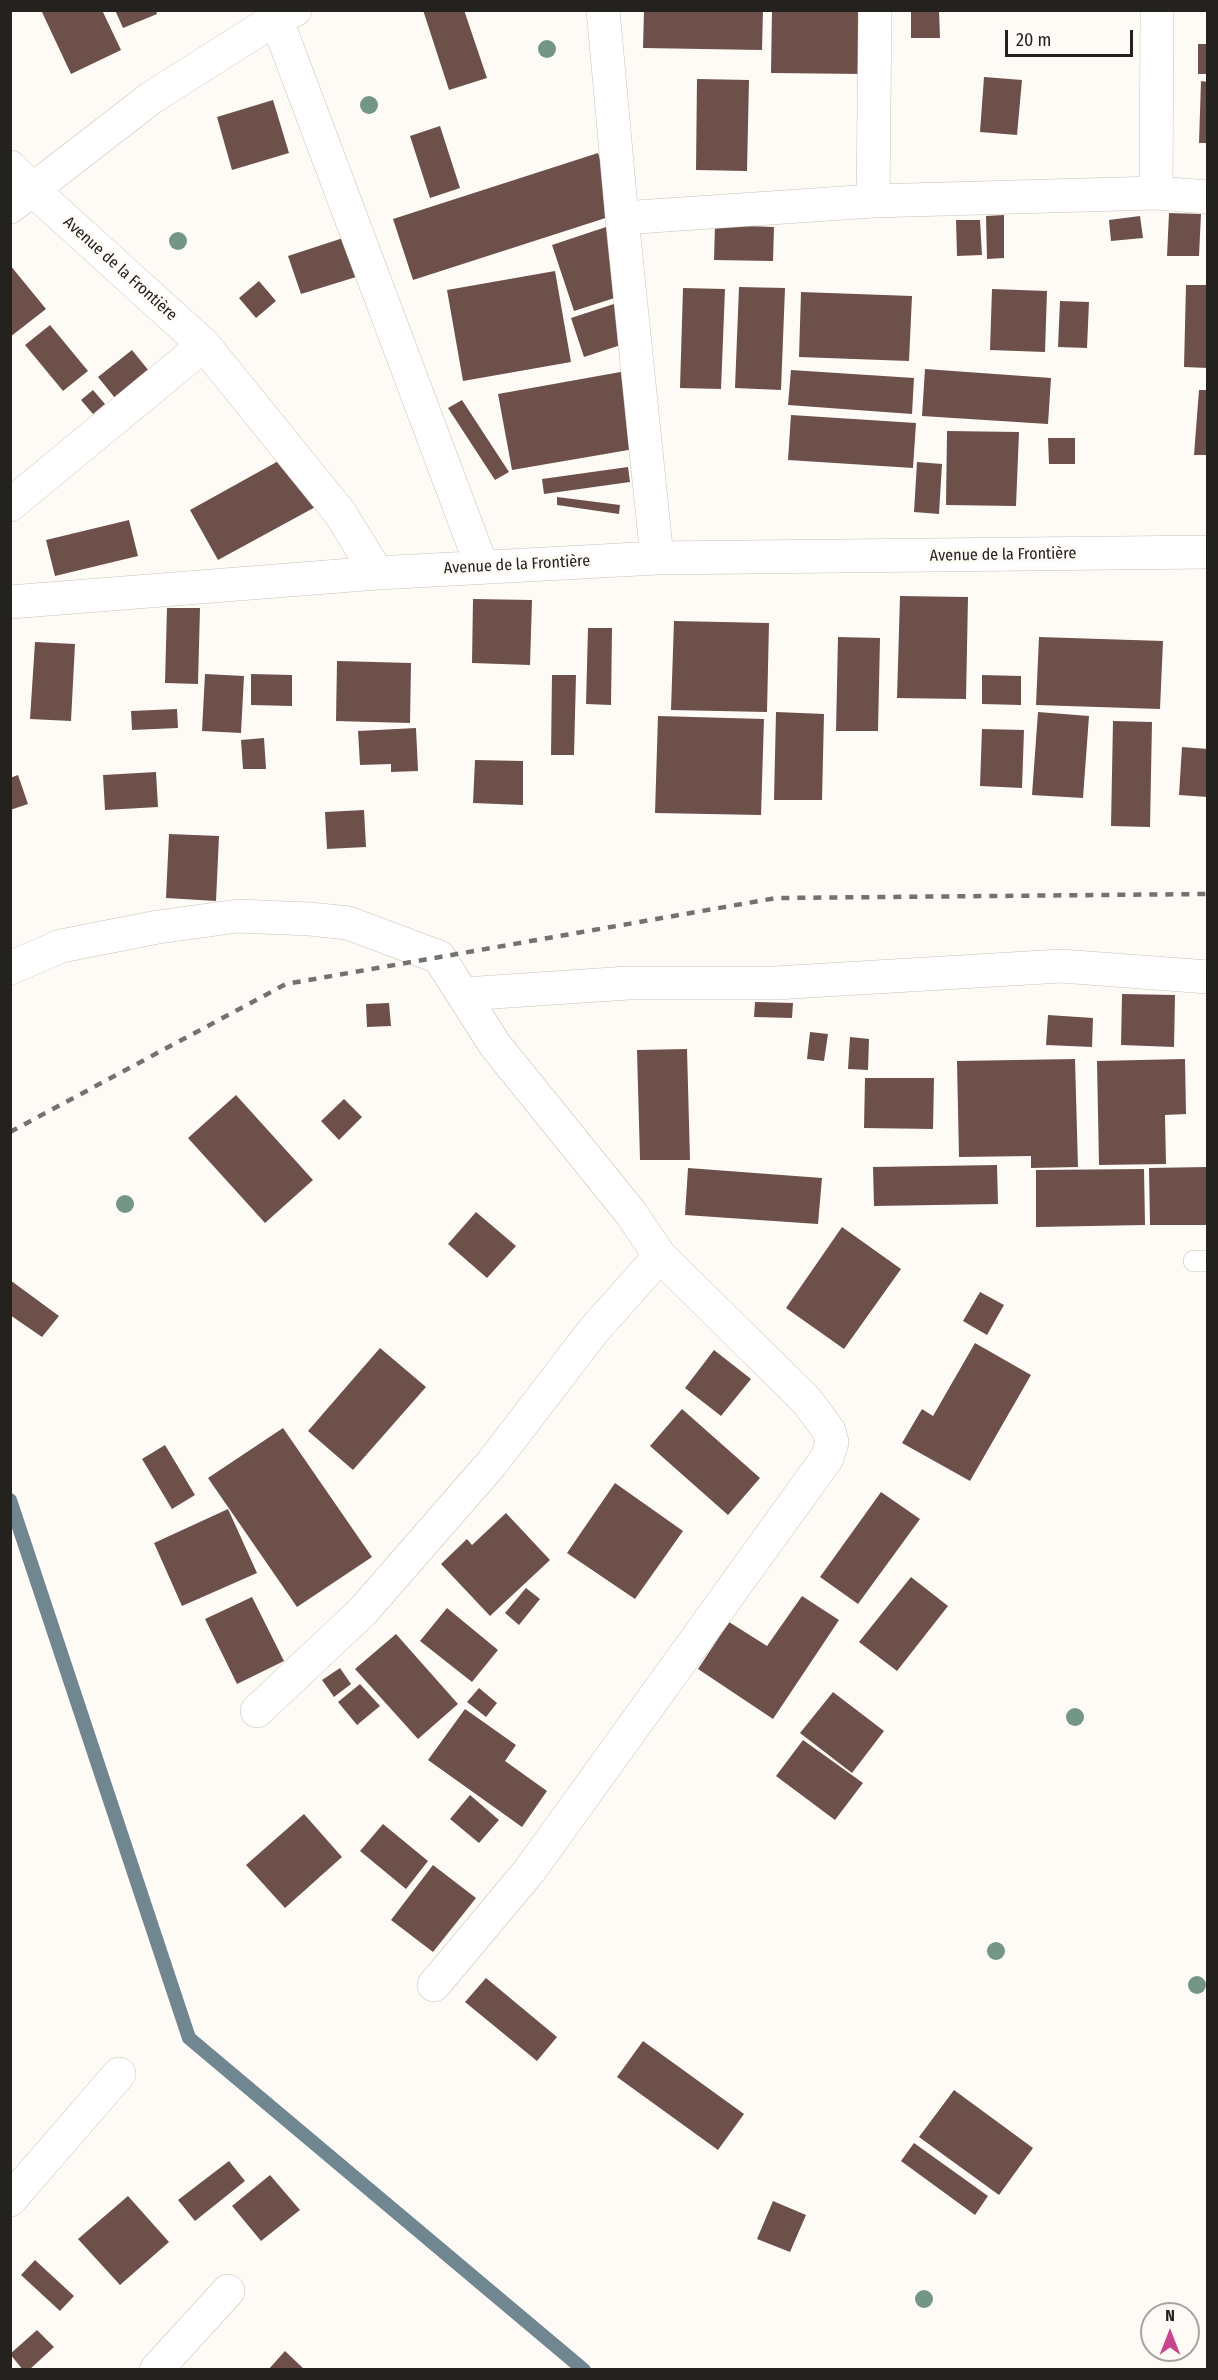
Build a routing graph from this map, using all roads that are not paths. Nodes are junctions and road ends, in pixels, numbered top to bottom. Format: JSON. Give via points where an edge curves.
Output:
{"nodes":[{"id":1,"x":603,"y":10,"type":"edge"},
{"id":2,"x":875,"y":10,"type":"edge"},
{"id":3,"x":1157,"y":10,"type":"edge"},
{"id":4,"x":282,"y":13,"type":"edge"},
{"id":5,"x":10,"y":167,"type":"edge"},
{"id":6,"x":1156,"y":194,"type":"junction"},
{"id":7,"x":1208,"y":197,"type":"edge"},
{"id":8,"x":22,"y":199,"type":"edge"},
{"id":9,"x":873,"y":201,"type":"junction"},
{"id":10,"x":622,"y":218,"type":"junction"},
{"id":11,"x":204,"y":345,"type":"junction"},
{"id":12,"x":10,"y":505,"type":"edge"},
{"id":13,"x":1208,"y":552,"type":"edge"},
{"id":14,"x":657,"y":558,"type":"junction"},
{"id":15,"x":482,"y":567,"type":"junction"},
{"id":16,"x":377,"y":573,"type":"junction"},
{"id":17,"x":10,"y":602,"type":"edge"},
{"id":18,"x":10,"y":968,"type":"edge"},
{"id":19,"x":1208,"y":977,"type":"edge"},
{"id":20,"x":464,"y":994,"type":"junction"},
{"id":21,"x":660,"y":1256,"type":"junction"},
{"id":22,"x":257,"y":1711,"type":"dead end"},
{"id":23,"x":434,"y":1984,"type":"dead end"},
{"id":24,"x":119,"y":2074,"type":"dead end"},
{"id":25,"x":10,"y":2200,"type":"edge"},
{"id":26,"x":206,"y":2334,"type":"dead end"},
{"id":27,"x":156,"y":2370,"type":"edge"}],
"edges":[{"from":1,"to":10,"type":"street"},
{"from":2,"to":9,"type":"street"},
{"from":3,"to":6,"type":"street"},
{"from":4,"to":8,"type":"street","via":[[151,98]]},
{"from":4,"to":15,"type":"street"},
{"from":5,"to":8,"type":"street","name":"Avenue de la Frontière"},
{"from":6,"to":7,"type":"street"},
{"from":6,"to":9,"type":"street"},
{"from":8,"to":11,"type":"street","name":"Avenue de la Frontière"},
{"from":9,"to":10,"type":"street"},
{"from":10,"to":14,"type":"street"},
{"from":11,"to":12,"type":"street"},
{"from":11,"to":16,"type":"street","name":"Avenue de la Frontière","via":[[340,513]]},
{"from":13,"to":14,"type":"street","name":"Avenue de la Frontière"},
{"from":14,"to":15,"type":"street","name":"Avenue de la Frontière"},
{"from":15,"to":16,"type":"street","name":"Avenue de la Frontière"},
{"from":16,"to":17,"type":"street"},
{"from":18,"to":20,"type":"street","via":[[62,946],[158,927],[238,916],[310,919],[348,923],[439,957]]},
{"from":19,"to":20,"type":"street","via":[[1061,966],[775,983],[628,983]]},
{"from":20,"to":21,"type":"street","via":[[495,1045],[630,1212]]},
{"from":21,"to":22,"type":"street","via":[[594,1330],[492,1463],[363,1611]]},
{"from":21,"to":23,"type":"street","via":[[807,1401],[830,1431],[832,1442],[827,1458],[537,1861]]},
{"from":24,"to":25,"type":"street"},
{"from":26,"to":27,"type":"street","via":[[228,2291]]}]}
